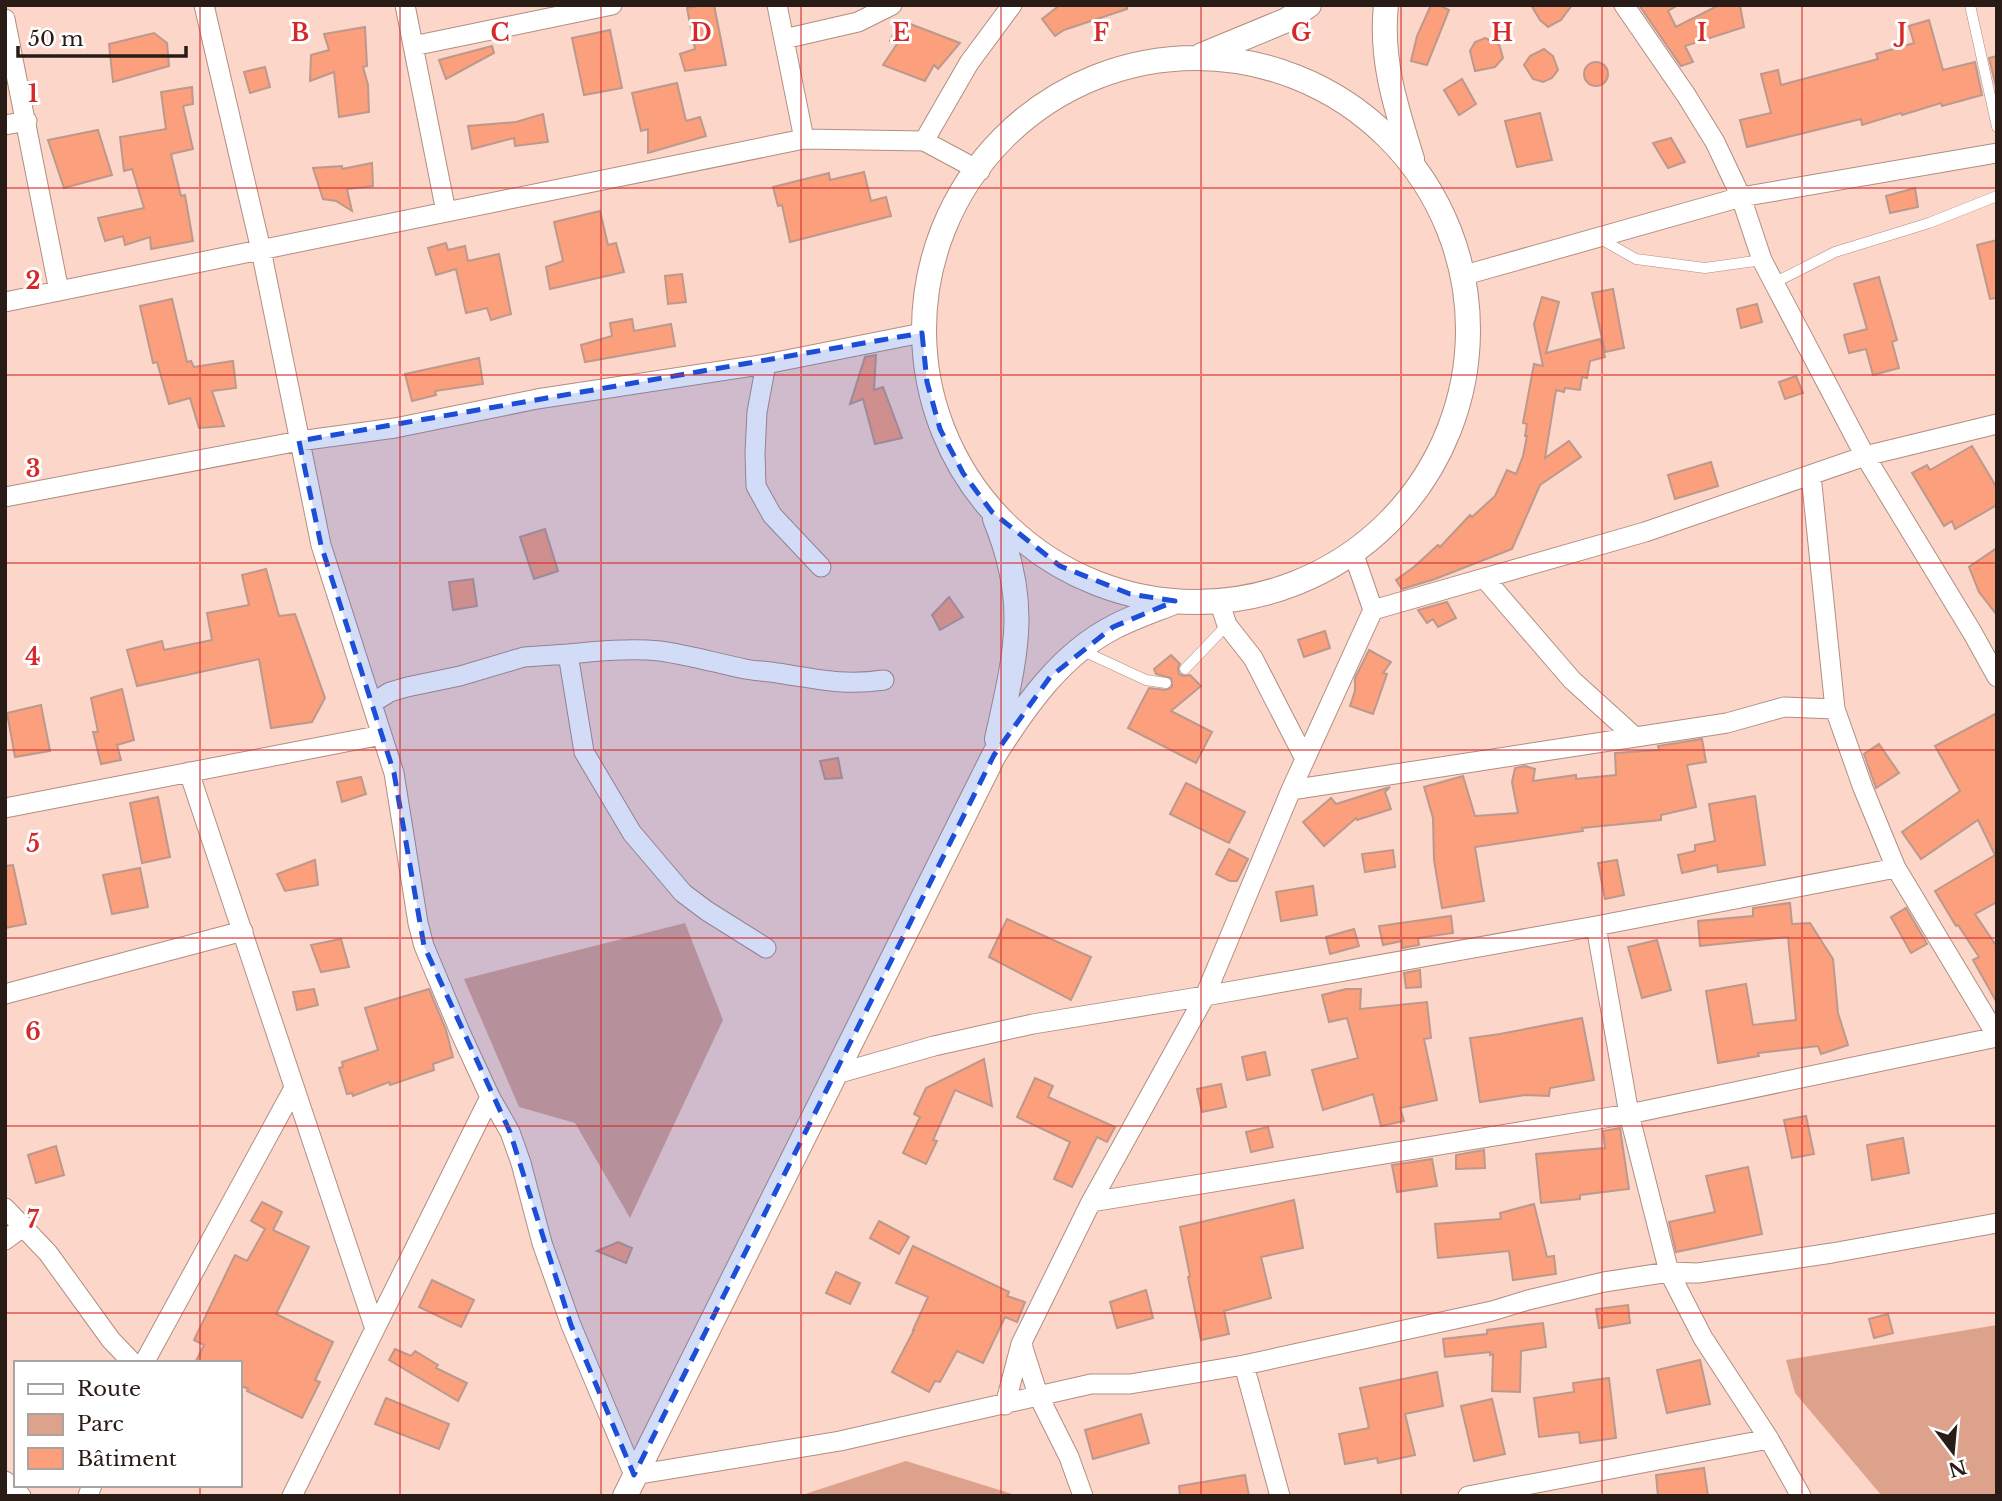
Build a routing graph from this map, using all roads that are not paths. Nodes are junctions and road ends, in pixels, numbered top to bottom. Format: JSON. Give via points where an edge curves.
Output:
{"nodes":[{"id":1,"x":204,"y":5,"type":"edge"},
{"id":2,"x":405,"y":5,"type":"edge"},
{"id":3,"x":612,"y":5,"type":"edge"},
{"id":4,"x":777,"y":5,"type":"edge"},
{"id":5,"x":892,"y":5,"type":"edge"},
{"id":6,"x":1012,"y":5,"type":"edge"},
{"id":7,"x":1309,"y":5,"type":"edge"},
{"id":8,"x":1386,"y":5,"type":"edge"},
{"id":9,"x":1624,"y":5,"type":"edge"},
{"id":10,"x":1970,"y":5,"type":"edge"},
{"id":11,"x":5,"y":19,"type":"edge"},
{"id":12,"x":784,"y":38,"type":"junction"},
{"id":13,"x":413,"y":46,"type":"junction"},
{"id":14,"x":1194,"y":58,"type":"junction"},
{"id":15,"x":27,"y":121,"type":"junction"},
{"id":16,"x":5,"y":125,"type":"edge"},
{"id":17,"x":1997,"y":127,"type":"edge"},
{"id":18,"x":804,"y":139,"type":"junction"},
{"id":19,"x":924,"y":141,"type":"junction"},
{"id":20,"x":1997,"y":153,"type":"edge"},
{"id":21,"x":1413,"y":163,"type":"junction"},
{"id":22,"x":980,"y":171,"type":"junction"},
{"id":23,"x":1997,"y":196,"type":"edge"},
{"id":24,"x":1741,"y":197,"type":"junction"},
{"id":25,"x":446,"y":212,"type":"junction"},
{"id":26,"x":1598,"y":237,"type":"junction"},
{"id":27,"x":261,"y":250,"type":"junction"},
{"id":28,"x":1762,"y":260,"type":"junction"},
{"id":29,"x":1465,"y":275,"type":"junction"},
{"id":30,"x":1774,"y":283,"type":"junction"},
{"id":31,"x":59,"y":291,"type":"junction"},
{"id":32,"x":5,"y":302,"type":"edge"},
{"id":33,"x":922,"y":333,"type":"junction"},
{"id":34,"x":766,"y":364,"type":"junction"},
{"id":35,"x":1997,"y":424,"type":"edge"},
{"id":36,"x":299,"y":441,"type":"junction"},
{"id":37,"x":1865,"y":456,"type":"junction"},
{"id":38,"x":1811,"y":475,"type":"junction"},
{"id":39,"x":5,"y":497,"type":"edge"},
{"id":40,"x":992,"y":512,"type":"junction"},
{"id":41,"x":1353,"y":552,"type":"junction"},
{"id":42,"x":821,"y":566,"type":"dead end"},
{"id":43,"x":1485,"y":579,"type":"junction"},
{"id":44,"x":1175,"y":601,"type":"junction"},
{"id":45,"x":1219,"y":601,"type":"junction"},
{"id":46,"x":1373,"y":610,"type":"junction"},
{"id":47,"x":1227,"y":625,"type":"junction"},
{"id":48,"x":1080,"y":650,"type":"junction"},
{"id":49,"x":568,"y":654,"type":"junction"},
{"id":50,"x":1185,"y":669,"type":"dead end"},
{"id":51,"x":1997,"y":677,"type":"edge"},
{"id":52,"x":884,"y":680,"type":"dead end"},
{"id":53,"x":1166,"y":683,"type":"dead end"},
{"id":54,"x":372,"y":703,"type":"junction"},
{"id":55,"x":1835,"y":709,"type":"junction"},
{"id":56,"x":382,"y":735,"type":"junction"},
{"id":57,"x":1634,"y":737,"type":"junction"},
{"id":58,"x":994,"y":755,"type":"junction"},
{"id":59,"x":1305,"y":759,"type":"junction"},
{"id":60,"x":190,"y":772,"type":"junction"},
{"id":61,"x":1291,"y":790,"type":"junction"},
{"id":62,"x":5,"y":808,"type":"edge"},
{"id":63,"x":1896,"y":868,"type":"junction"},
{"id":64,"x":1596,"y":926,"type":"junction"},
{"id":65,"x":243,"y":931,"type":"junction"},
{"id":66,"x":766,"y":948,"type":"dead end"},
{"id":67,"x":5,"y":994,"type":"edge"},
{"id":68,"x":1205,"y":996,"type":"junction"},
{"id":69,"x":1997,"y":1037,"type":"edge"},
{"id":70,"x":836,"y":1074,"type":"junction"},
{"id":71,"x":294,"y":1088,"type":"junction"},
{"id":72,"x":490,"y":1097,"type":"junction"},
{"id":73,"x":1629,"y":1114,"type":"junction"},
{"id":74,"x":1091,"y":1202,"type":"junction"},
{"id":75,"x":5,"y":1208,"type":"edge"},
{"id":76,"x":1997,"y":1223,"type":"edge"},
{"id":77,"x":24,"y":1226,"type":"junction"},
{"id":78,"x":5,"y":1240,"type":"edge"},
{"id":79,"x":1669,"y":1272,"type":"junction"},
{"id":80,"x":374,"y":1329,"type":"junction"},
{"id":81,"x":1021,"y":1344,"type":"junction"},
{"id":82,"x":131,"y":1361,"type":"edge"},
{"id":83,"x":145,"y":1361,"type":"edge"},
{"id":84,"x":1244,"y":1365,"type":"junction"},
{"id":85,"x":1038,"y":1395,"type":"junction"},
{"id":86,"x":1005,"y":1405,"type":"junction"},
{"id":87,"x":1769,"y":1439,"type":"junction"},
{"id":88,"x":5,"y":1481,"type":"edge"},
{"id":89,"x":629,"y":1486,"type":"edge"},
{"id":90,"x":21,"y":1496,"type":"edge"},
{"id":91,"x":292,"y":1496,"type":"edge"},
{"id":92,"x":1083,"y":1496,"type":"edge"},
{"id":93,"x":1280,"y":1496,"type":"edge"},
{"id":94,"x":1468,"y":1496,"type":"edge"},
{"id":95,"x":1801,"y":1496,"type":"edge"}],
"edges":[{"from":1,"to":27,"type":"street"},
{"from":2,"to":13,"type":"street"},
{"from":3,"to":13,"type":"street"},
{"from":4,"to":12,"type":"street"},
{"from":5,"to":12,"type":"street","via":[[858,22]]},
{"from":6,"to":19,"type":"street","via":[[969,64]]},
{"from":7,"to":14,"type":"street","via":[[1287,20]]},
{"from":8,"to":21,"type":"street","via":[[1384,56]]},
{"from":9,"to":24,"type":"street","via":[[1715,142]]},
{"from":10,"to":17,"type":"lane"},
{"from":11,"to":15,"type":"street"},
{"from":12,"to":18,"type":"street"},
{"from":13,"to":25,"type":"street"},
{"from":14,"to":21,"type":"street","via":[[1249,62],[1312,82],[1370,119]]},
{"from":14,"to":22,"type":"street","via":[[1157,60],[1070,88],[1032,112]]},
{"from":15,"to":16,"type":"street"},
{"from":15,"to":31,"type":"street"},
{"from":18,"to":19,"type":"street"},
{"from":18,"to":25,"type":"street"},
{"from":19,"to":22,"type":"street"},
{"from":20,"to":24,"type":"street"},
{"from":21,"to":29,"type":"street","via":[[1445,216]]},
{"from":22,"to":33,"type":"street","via":[[956,199],[930,264]]},
{"from":23,"to":30,"type":"lane","via":[[1835,252]]},
{"from":24,"to":26,"type":"street"},
{"from":24,"to":28,"type":"street"},
{"from":25,"to":27,"type":"street"},
{"from":26,"to":28,"type":"lane","via":[[1636,259],[1705,268]]},
{"from":26,"to":29,"type":"street"},
{"from":27,"to":31,"type":"street"},
{"from":27,"to":36,"type":"street"},
{"from":28,"to":30,"type":"street"},
{"from":29,"to":41,"type":"street","via":[[1469,336],[1461,397],[1439,454],[1416,491],[1387,524]]},
{"from":30,"to":37,"type":"street"},
{"from":31,"to":32,"type":"street"},
{"from":33,"to":34,"type":"street"},
{"from":33,"to":40,"type":"street","via":[[927,382],[940,429],[962,472]]},
{"from":34,"to":36,"type":"street"},
{"from":34,"to":42,"type":"street","via":[[757,412],[756,486],[772,515]]},
{"from":35,"to":37,"type":"street"},
{"from":36,"to":39,"type":"street"},
{"from":36,"to":54,"type":"street","via":[[321,545]]},
{"from":37,"to":38,"type":"street"},
{"from":37,"to":51,"type":"street"},
{"from":38,"to":43,"type":"street","via":[[1645,532]]},
{"from":38,"to":55,"type":"street"},
{"from":40,"to":44,"type":"street","via":[[1060,566],[1130,594]]},
{"from":40,"to":58,"type":"street","via":[[1014,572],[1018,609],[1017,641]]},
{"from":41,"to":45,"type":"street","via":[[1305,579]]},
{"from":41,"to":46,"type":"street"},
{"from":43,"to":46,"type":"street"},
{"from":43,"to":57,"type":"street","via":[[1572,680]]},
{"from":44,"to":45,"type":"street"},
{"from":44,"to":48,"type":"street","via":[[1113,627]]},
{"from":45,"to":47,"type":"street"},
{"from":46,"to":59,"type":"street"},
{"from":47,"to":50,"type":"lane"},
{"from":47,"to":59,"type":"street","via":[[1253,658]]},
{"from":48,"to":53,"type":"lane","via":[[1146,680]]},
{"from":48,"to":58,"type":"street","via":[[1050,677]]},
{"from":49,"to":52,"type":"street","via":[[658,651],[815,681],[855,684]]},
{"from":49,"to":54,"type":"street","via":[[524,657],[398,689]]},
{"from":49,"to":66,"type":"street","via":[[584,751],[632,833],[683,893]]},
{"from":54,"to":56,"type":"street"},
{"from":55,"to":57,"type":"street","via":[[1784,706],[1727,723]]},
{"from":55,"to":63,"type":"street"},
{"from":56,"to":60,"type":"street"},
{"from":56,"to":72,"type":"street","via":[[394,774],[424,946]]},
{"from":57,"to":61,"type":"street"},
{"from":58,"to":70,"type":"street"},
{"from":59,"to":61,"type":"street"},
{"from":60,"to":62,"type":"street"},
{"from":60,"to":65,"type":"street"},
{"from":61,"to":68,"type":"street"},
{"from":63,"to":64,"type":"street"},
{"from":63,"to":69,"type":"street"},
{"from":64,"to":68,"type":"street"},
{"from":64,"to":73,"type":"street"},
{"from":65,"to":67,"type":"street"},
{"from":65,"to":71,"type":"street"},
{"from":68,"to":70,"type":"street","via":[[1033,1024]]},
{"from":68,"to":74,"type":"street"},
{"from":69,"to":73,"type":"street"},
{"from":70,"to":89,"type":"street"},
{"from":71,"to":80,"type":"street"},
{"from":71,"to":83,"type":"street"},
{"from":72,"to":80,"type":"street"},
{"from":72,"to":89,"type":"street","via":[[510,1132],[542,1243]]},
{"from":73,"to":74,"type":"street"},
{"from":73,"to":79,"type":"street"},
{"from":74,"to":81,"type":"street"},
{"from":75,"to":77,"type":"street"},
{"from":76,"to":79,"type":"street","via":[[1832,1253],[1698,1273]]},
{"from":77,"to":78,"type":"street"},
{"from":77,"to":82,"type":"street"},
{"from":79,"to":84,"type":"street","via":[[1604,1282]]},
{"from":79,"to":87,"type":"street","via":[[1703,1338]]},
{"from":80,"to":91,"type":"street"},
{"from":81,"to":85,"type":"street"},
{"from":81,"to":86,"type":"street"},
{"from":84,"to":85,"type":"street"},
{"from":84,"to":93,"type":"street"},
{"from":85,"to":86,"type":"street"},
{"from":85,"to":92,"type":"street"},
{"from":86,"to":89,"type":"street"},
{"from":87,"to":94,"type":"street"},
{"from":87,"to":95,"type":"street"},
{"from":88,"to":90,"type":"street"}]}
